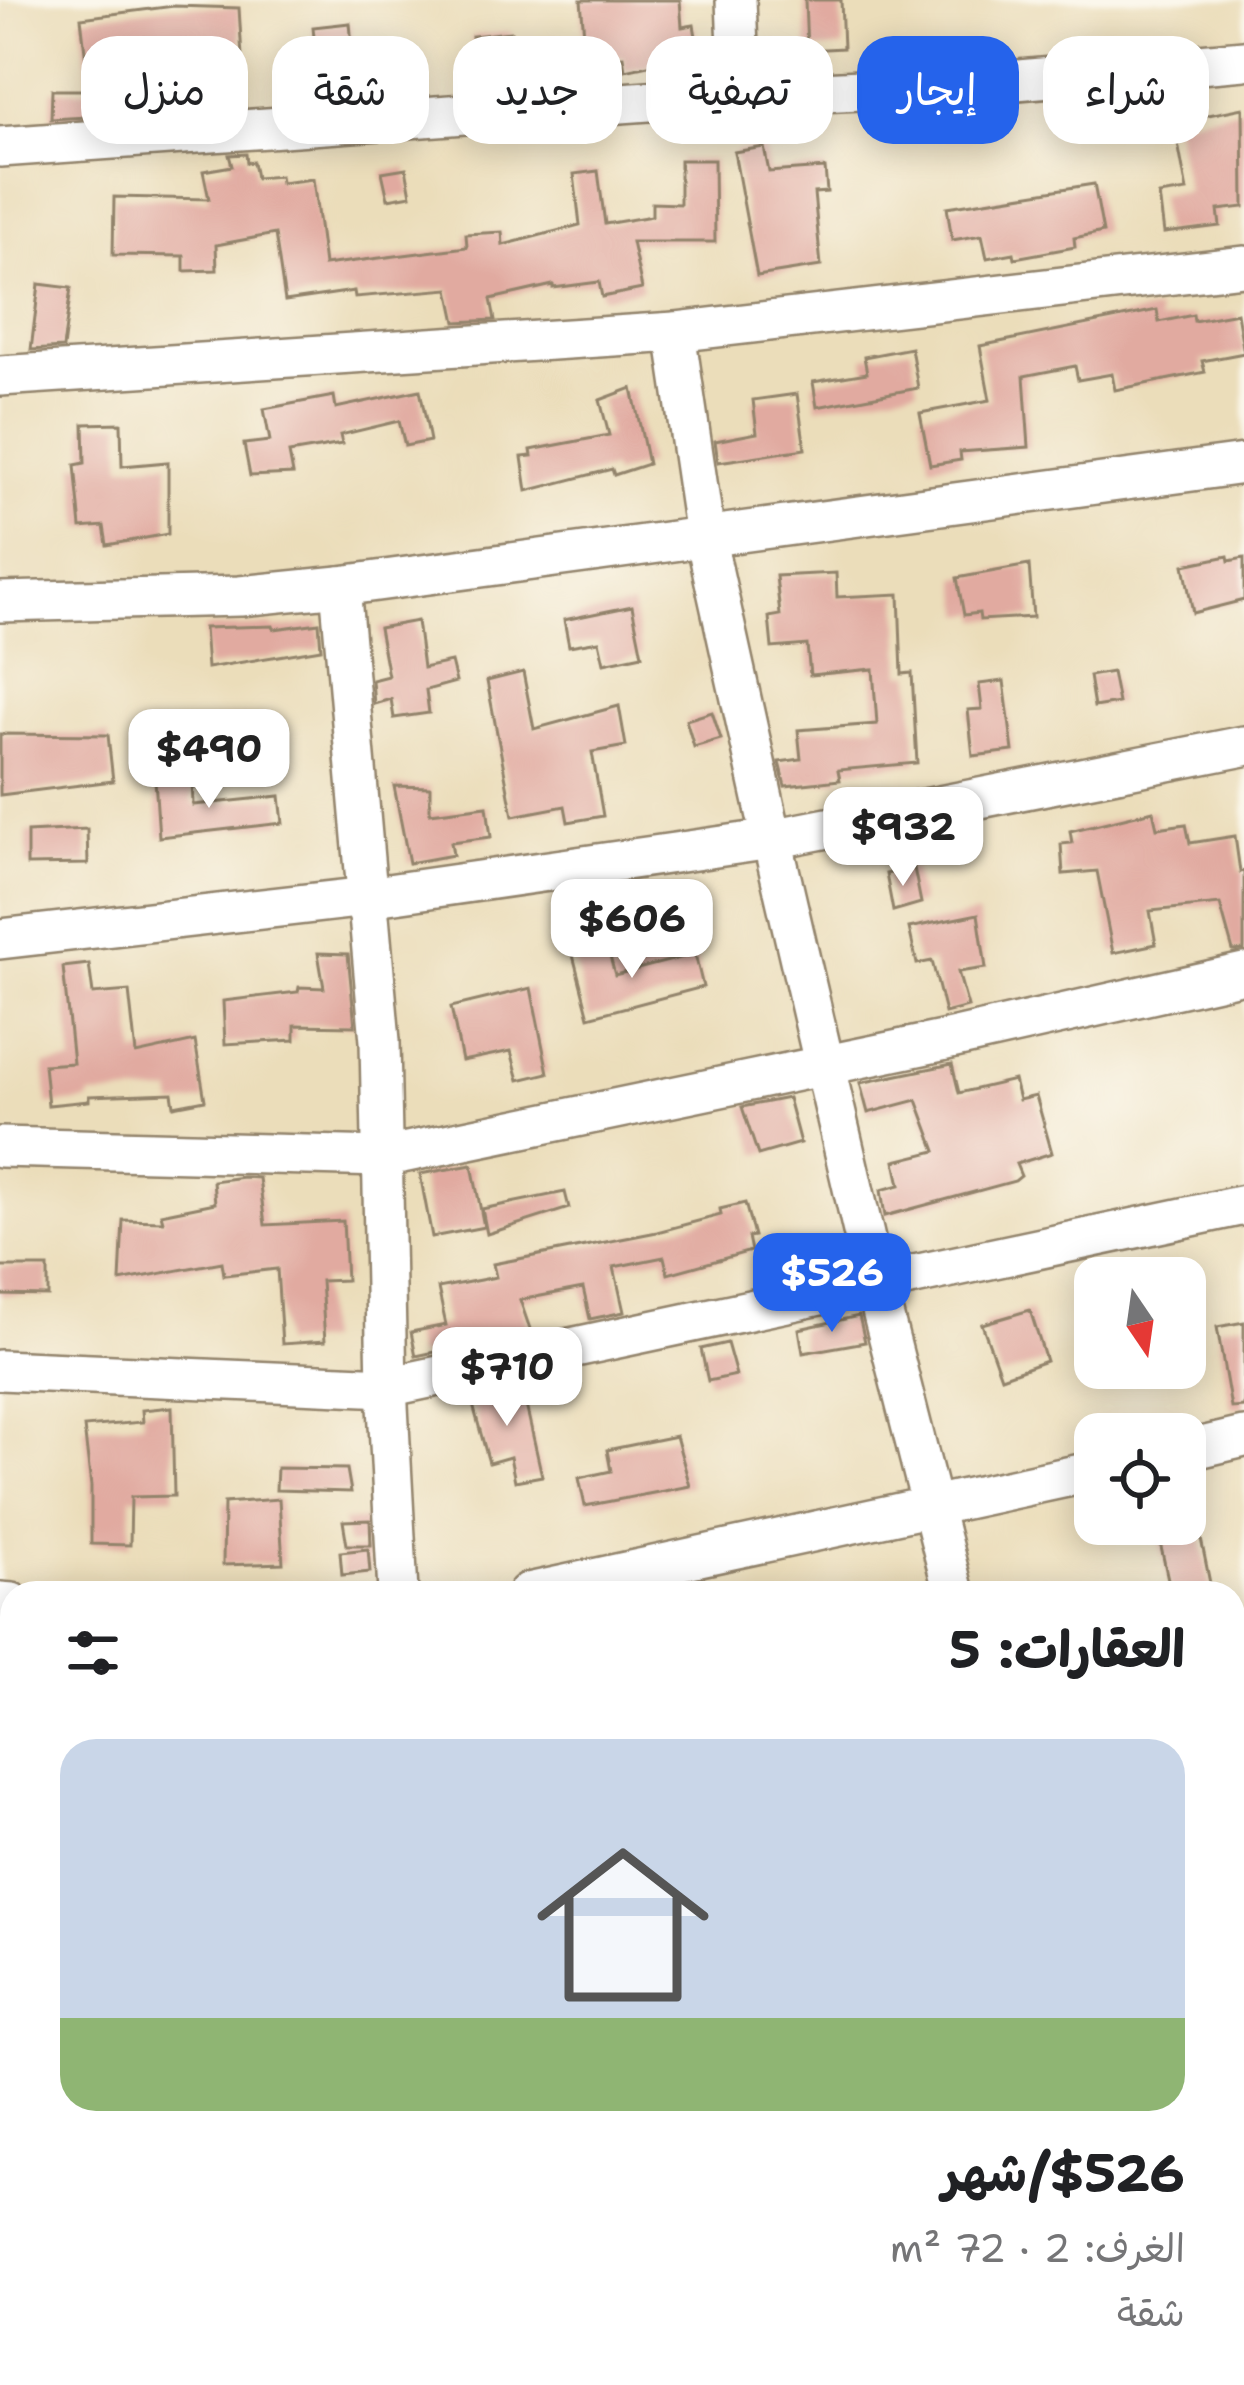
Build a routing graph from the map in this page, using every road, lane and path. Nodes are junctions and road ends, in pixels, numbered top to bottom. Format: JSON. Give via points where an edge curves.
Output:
{"nodes":[{"id":1,"x":736,"y":0,"type":"edge"},
{"id":2,"x":738,"y":36,"type":"edge"},
{"id":3,"x":1244,"y":60,"type":"edge"},
{"id":4,"x":833,"y":91,"type":"edge"},
{"id":5,"x":646,"y":102,"type":"edge"},
{"id":6,"x":0,"y":147,"type":"edge"},
{"id":7,"x":1244,"y":266,"type":"edge"},
{"id":8,"x":675,"y":332,"type":"junction"},
{"id":9,"x":0,"y":376,"type":"edge"},
{"id":10,"x":1244,"y":464,"type":"edge"},
{"id":11,"x":705,"y":536,"type":"junction"},
{"id":12,"x":340,"y":586,"type":"junction"},
{"id":13,"x":0,"y":602,"type":"edge"},
{"id":14,"x":1244,"y":746,"type":"edge"},
{"id":15,"x":772,"y":839,"type":"junction"},
{"id":16,"x":367,"y":896,"type":"junction"},
{"id":17,"x":0,"y":939,"type":"edge"},
{"id":18,"x":1244,"y":973,"type":"edge"},
{"id":19,"x":826,"y":1065,"type":"junction"},
{"id":20,"x":0,"y":1147,"type":"edge"},
{"id":21,"x":382,"y":1157,"type":"junction"},
{"id":22,"x":1244,"y":1205,"type":"edge"},
{"id":23,"x":876,"y":1286,"type":"junction"},
{"id":24,"x":0,"y":1370,"type":"edge"},
{"id":25,"x":387,"y":1388,"type":"junction"},
{"id":26,"x":1244,"y":1437,"type":"edge"},
{"id":27,"x":1206,"y":1445,"type":"edge"},
{"id":28,"x":1074,"y":1476,"type":"edge"},
{"id":29,"x":934,"y":1508,"type":"junction"},
{"id":30,"x":397,"y":1581,"type":"edge"},
{"id":31,"x":585,"y":1581,"type":"edge"},
{"id":32,"x":951,"y":1581,"type":"edge"}],
"edges":[{"from":1,"to":2,"type":"street"},
{"from":3,"to":4,"type":"street"},
{"from":5,"to":6,"type":"street"},
{"from":7,"to":8,"type":"street"},
{"from":8,"to":9,"type":"street"},
{"from":8,"to":11,"type":"street"},
{"from":10,"to":11,"type":"street"},
{"from":11,"to":12,"type":"street"},
{"from":11,"to":15,"type":"street"},
{"from":12,"to":13,"type":"street"},
{"from":12,"to":16,"type":"street"},
{"from":14,"to":15,"type":"street"},
{"from":15,"to":16,"type":"street"},
{"from":15,"to":19,"type":"street"},
{"from":16,"to":17,"type":"street"},
{"from":16,"to":21,"type":"street"},
{"from":18,"to":19,"type":"street"},
{"from":19,"to":21,"type":"street"},
{"from":19,"to":23,"type":"street"},
{"from":20,"to":21,"type":"street"},
{"from":21,"to":25,"type":"street"},
{"from":22,"to":23,"type":"street"},
{"from":23,"to":25,"type":"street"},
{"from":23,"to":29,"type":"street"},
{"from":24,"to":25,"type":"street"},
{"from":25,"to":30,"type":"street"},
{"from":26,"to":27,"type":"street"},
{"from":28,"to":29,"type":"street"},
{"from":29,"to":31,"type":"street"},
{"from":29,"to":32,"type":"street"}]}
